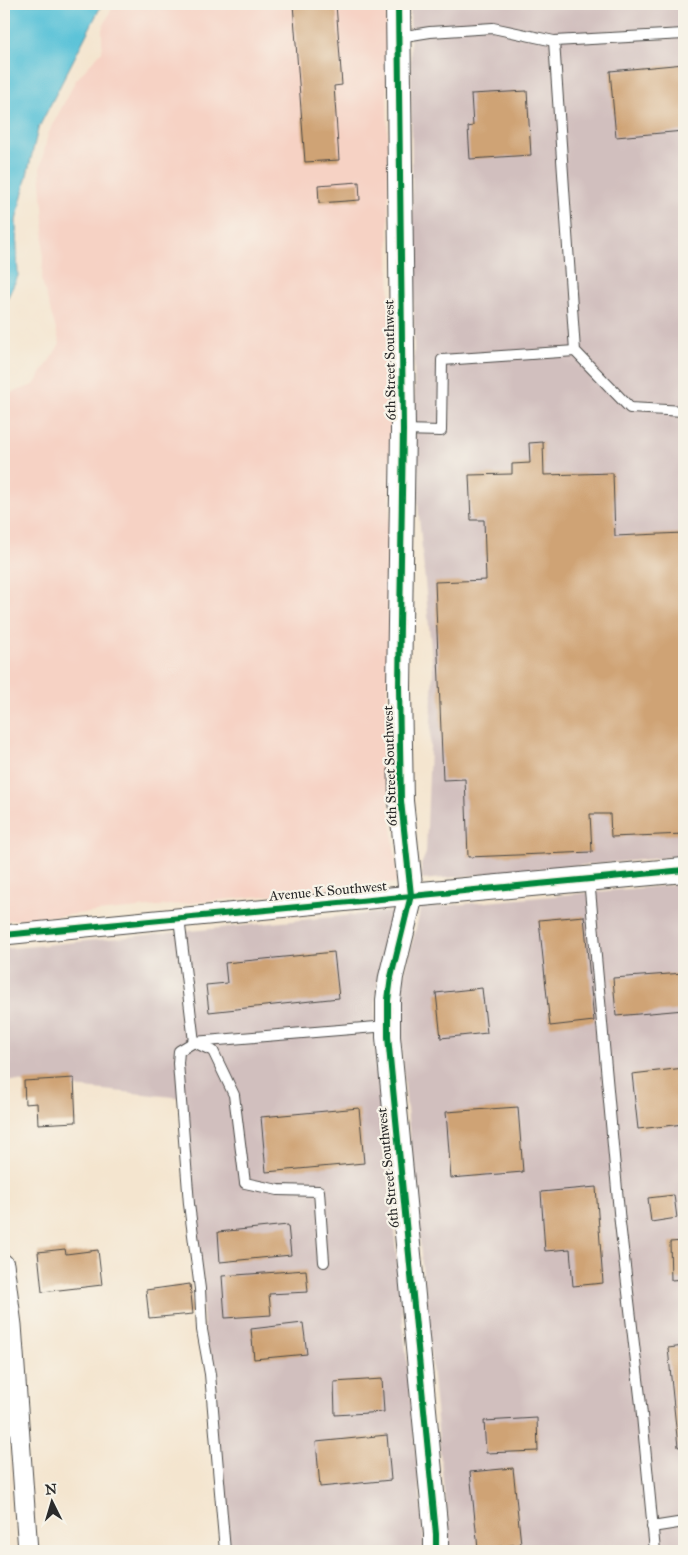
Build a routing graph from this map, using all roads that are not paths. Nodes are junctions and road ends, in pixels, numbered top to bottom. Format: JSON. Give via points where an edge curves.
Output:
{"nodes":[{"id":1,"x":398,"y":4,"type":"edge"},
{"id":2,"x":684,"y":34,"type":"edge"},
{"id":3,"x":399,"y":37,"type":"junction"},
{"id":4,"x":554,"y":41,"type":"junction"},
{"id":5,"x":576,"y":351,"type":"junction"},
{"id":6,"x":684,"y":411,"type":"edge"},
{"id":7,"x":403,"y":430,"type":"junction"},
{"id":8,"x":684,"y":870,"type":"edge"},
{"id":9,"x":589,"y":879,"type":"junction"},
{"id":10,"x":411,"y":895,"type":"junction"},
{"id":11,"x":179,"y":918,"type":"junction"},
{"id":12,"x":4,"y":935,"type":"edge"},
{"id":13,"x":388,"y":1026,"type":"junction"},
{"id":14,"x":194,"y":1042,"type":"junction"},
{"id":15,"x":324,"y":1262,"type":"dead end"},
{"id":16,"x":4,"y":1276,"type":"edge"},
{"id":17,"x":684,"y":1522,"type":"edge"},
{"id":18,"x":652,"y":1527,"type":"junction"},
{"id":19,"x":28,"y":1551,"type":"edge"},
{"id":20,"x":225,"y":1551,"type":"edge"},
{"id":21,"x":436,"y":1551,"type":"edge"},
{"id":22,"x":654,"y":1551,"type":"edge"}],
"edges":[{"from":1,"to":3,"type":"street","name":"6th Street Southwest"},
{"from":2,"to":4,"type":"lane"},
{"from":3,"to":4,"type":"lane","via":[[493,28]]},
{"from":3,"to":7,"type":"street","name":"6th Street Southwest"},
{"from":4,"to":5,"type":"lane"},
{"from":5,"to":6,"type":"lane","via":[[630,408]]},
{"from":5,"to":7,"type":"lane","via":[[442,360],[441,431]]},
{"from":7,"to":10,"type":"street","name":"6th Street Southwest","via":[[399,688],[401,801]]},
{"from":8,"to":9,"type":"street","name":"Avenue K Southwest"},
{"from":9,"to":10,"type":"street","name":"Avenue K Southwest"},
{"from":9,"to":18,"type":"lane"},
{"from":10,"to":11,"type":"street","name":"Avenue K Southwest"},
{"from":10,"to":13,"type":"street","name":"6th Street Southwest","via":[[391,977]]},
{"from":11,"to":12,"type":"street","name":"Avenue K Southwest"},
{"from":11,"to":14,"type":"lane"},
{"from":13,"to":14,"type":"lane"},
{"from":13,"to":21,"type":"street","name":"6th Street Southwest"},
{"from":14,"to":15,"type":"lane","via":[[213,1051],[234,1095],[245,1183],[278,1190],[319,1191]]},
{"from":14,"to":20,"type":"lane","via":[[179,1051],[178,1063],[189,1204],[202,1330],[210,1374]]},
{"from":16,"to":19,"type":"street","via":[[12,1326]]},
{"from":17,"to":18,"type":"lane"},
{"from":18,"to":22,"type":"lane"}]}
